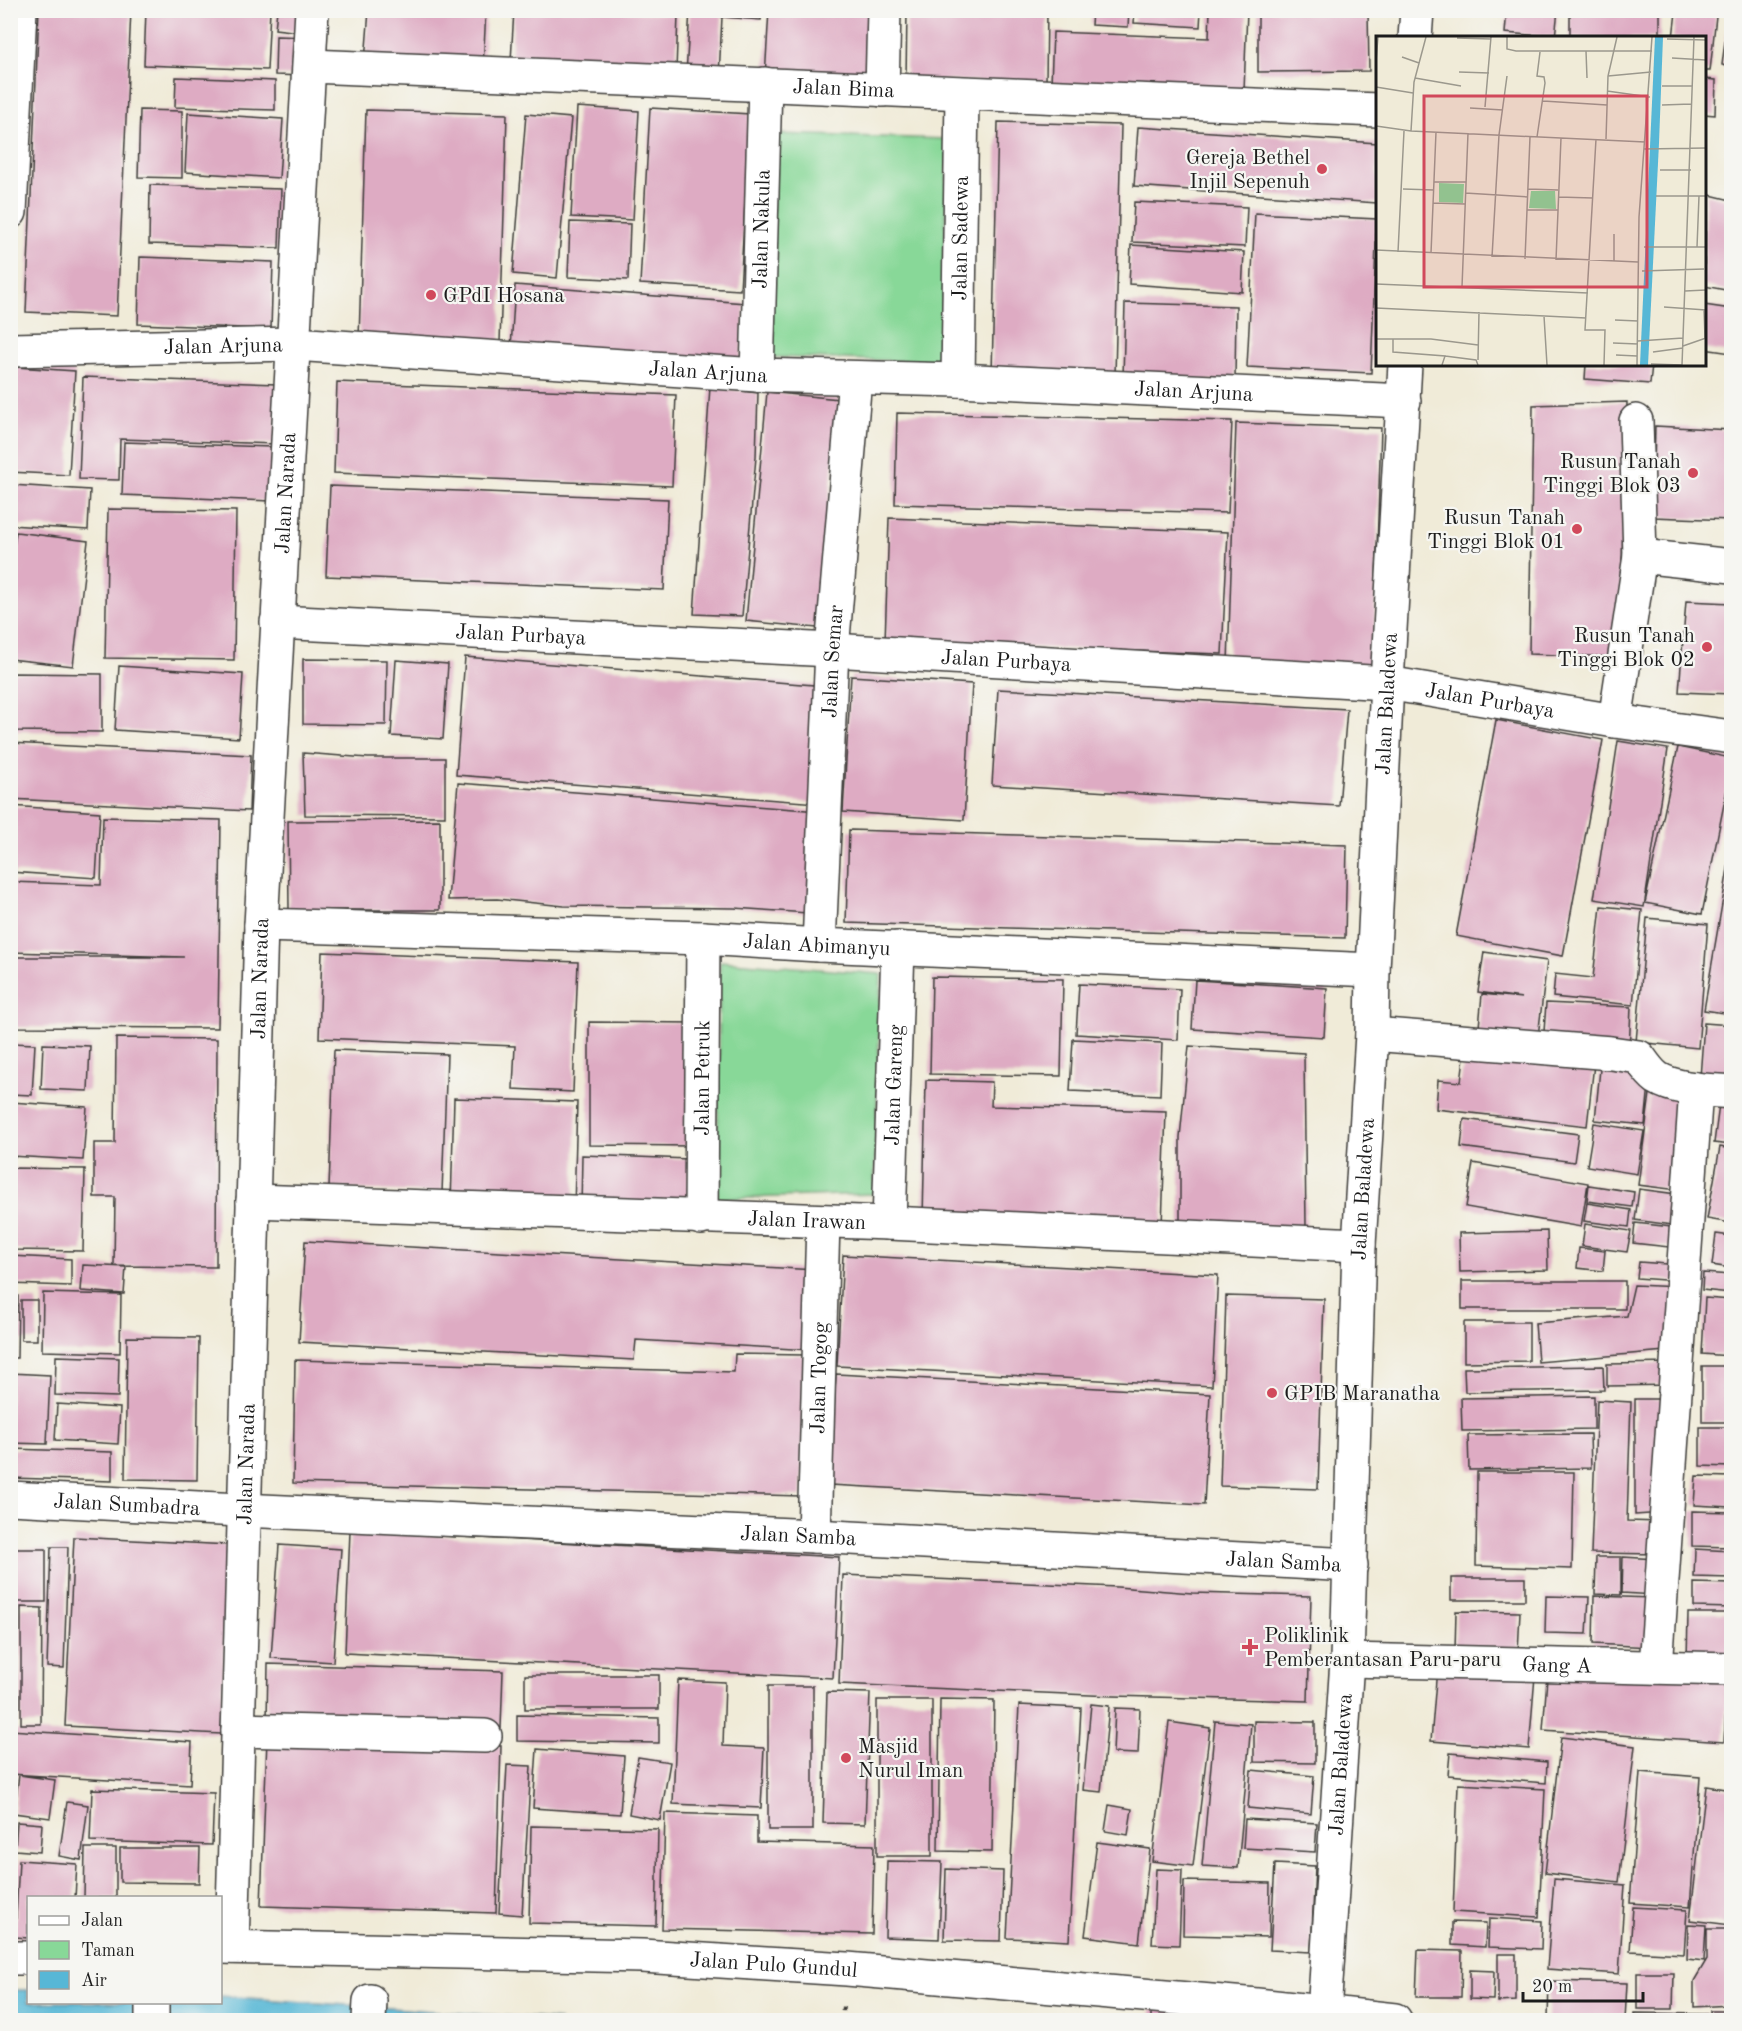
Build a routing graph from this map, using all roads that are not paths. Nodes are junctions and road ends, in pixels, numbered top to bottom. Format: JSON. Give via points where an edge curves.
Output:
{"nodes":[{"id":1,"x":20,"y":10,"type":"edge"},
{"id":2,"x":312,"y":10,"type":"edge"},
{"id":3,"x":884,"y":10,"type":"edge"},
{"id":4,"x":1416,"y":10,"type":"edge"},
{"id":5,"x":1415,"y":36,"type":"edge"},
{"id":6,"x":310,"y":66,"type":"junction"},
{"id":7,"x":765,"y":84,"type":"junction"},
{"id":8,"x":882,"y":90,"type":"junction"},
{"id":9,"x":962,"y":94,"type":"junction"},
{"id":10,"x":1376,"y":110,"type":"edge"},
{"id":11,"x":10,"y":212,"type":"edge"},
{"id":12,"x":294,"y":344,"type":"junction"},
{"id":13,"x":10,"y":350,"type":"edge"},
{"id":14,"x":1406,"y":366,"type":"edge"},
{"id":15,"x":757,"y":375,"type":"junction"},
{"id":16,"x":855,"y":378,"type":"junction"},
{"id":17,"x":958,"y":380,"type":"junction"},
{"id":18,"x":1404,"y":401,"type":"junction"},
{"id":19,"x":1636,"y":421,"type":"dead end"},
{"id":20,"x":1640,"y":556,"type":"junction"},
{"id":21,"x":1731,"y":566,"type":"edge"},
{"id":22,"x":277,"y":622,"type":"junction"},
{"id":23,"x":832,"y":650,"type":"junction"},
{"id":24,"x":1398,"y":685,"type":"junction"},
{"id":25,"x":1615,"y":722,"type":"junction"},
{"id":26,"x":1731,"y":737,"type":"edge"},
{"id":27,"x":261,"y":925,"type":"junction"},
{"id":28,"x":703,"y":938,"type":"junction"},
{"id":29,"x":819,"y":945,"type":"junction"},
{"id":30,"x":898,"y":948,"type":"junction"},
{"id":31,"x":1372,"y":970,"type":"junction"},
{"id":32,"x":1391,"y":1035,"type":"junction"},
{"id":33,"x":1696,"y":1089,"type":"junction"},
{"id":34,"x":1731,"y":1092,"type":"edge"},
{"id":35,"x":253,"y":1201,"type":"junction"},
{"id":36,"x":701,"y":1218,"type":"junction"},
{"id":37,"x":823,"y":1222,"type":"junction"},
{"id":38,"x":889,"y":1223,"type":"junction"},
{"id":39,"x":1359,"y":1245,"type":"junction"},
{"id":40,"x":10,"y":1498,"type":"edge"},
{"id":41,"x":243,"y":1509,"type":"junction"},
{"id":42,"x":814,"y":1536,"type":"junction"},
{"id":43,"x":1351,"y":1565,"type":"junction"},
{"id":44,"x":1347,"y":1660,"type":"junction"},
{"id":45,"x":1656,"y":1666,"type":"junction"},
{"id":46,"x":1731,"y":1669,"type":"edge"},
{"id":47,"x":238,"y":1730,"type":"junction"},
{"id":48,"x":486,"y":1736,"type":"dead end"},
{"id":49,"x":226,"y":1947,"type":"edge"},
{"id":50,"x":10,"y":1958,"type":"edge"},
{"id":51,"x":27,"y":1958,"type":"edge"},
{"id":52,"x":152,"y":2004,"type":"edge"},
{"id":53,"x":1256,"y":2013,"type":"edge"},
{"id":54,"x":1324,"y":2013,"type":"junction"},
{"id":55,"x":152,"y":2020,"type":"edge"},
{"id":56,"x":1395,"y":2020,"type":"edge"}],
"edges":[{"from":1,"to":11,"type":"street"},
{"from":2,"to":6,"type":"street","name":"Jalan Narada"},
{"from":3,"to":8,"type":"street"},
{"from":4,"to":5,"type":"street"},
{"from":6,"to":7,"type":"street","name":"Jalan Bima"},
{"from":6,"to":12,"type":"street","name":"Jalan Narada"},
{"from":7,"to":8,"type":"street","name":"Jalan Bima"},
{"from":7,"to":15,"type":"street","name":"Jalan Nakula"},
{"from":8,"to":9,"type":"street","name":"Jalan Bima"},
{"from":9,"to":10,"type":"street","name":"Jalan Bima"},
{"from":9,"to":17,"type":"street","name":"Jalan Sadewa"},
{"from":12,"to":13,"type":"street","name":"Jalan Arjuna"},
{"from":12,"to":15,"type":"street","name":"Jalan Arjuna"},
{"from":12,"to":22,"type":"street","name":"Jalan Narada"},
{"from":14,"to":18,"type":"street","name":"Jalan Baladewa"},
{"from":15,"to":16,"type":"street","name":"Jalan Arjuna"},
{"from":16,"to":17,"type":"street","name":"Jalan Arjuna"},
{"from":16,"to":23,"type":"street","name":"Jalan Semar"},
{"from":17,"to":18,"type":"street","name":"Jalan Arjuna"},
{"from":18,"to":24,"type":"street","name":"Jalan Baladewa"},
{"from":19,"to":20,"type":"street"},
{"from":20,"to":21,"type":"street"},
{"from":20,"to":25,"type":"street"},
{"from":22,"to":23,"type":"street","name":"Jalan Purbaya"},
{"from":22,"to":27,"type":"street","name":"Jalan Narada"},
{"from":23,"to":24,"type":"street","name":"Jalan Purbaya"},
{"from":23,"to":29,"type":"street","name":"Jalan Semar"},
{"from":24,"to":25,"type":"street","name":"Jalan Purbaya"},
{"from":24,"to":31,"type":"street","name":"Jalan Baladewa"},
{"from":25,"to":26,"type":"street","name":"Jalan Purbaya"},
{"from":27,"to":28,"type":"street","name":"Jalan Abimanyu"},
{"from":27,"to":35,"type":"street","name":"Jalan Narada"},
{"from":28,"to":29,"type":"street","name":"Jalan Abimanyu"},
{"from":28,"to":36,"type":"street","name":"Jalan Petruk"},
{"from":29,"to":30,"type":"street","name":"Jalan Abimanyu"},
{"from":30,"to":31,"type":"street","name":"Jalan Abimanyu"},
{"from":30,"to":38,"type":"street","name":"Jalan Gareng"},
{"from":31,"to":32,"type":"street","name":"Jalan Baladewa"},
{"from":32,"to":33,"type":"street","via":[[1639,1057],[1655,1077]]},
{"from":32,"to":39,"type":"street","name":"Jalan Baladewa"},
{"from":33,"to":34,"type":"street"},
{"from":33,"to":45,"type":"street"},
{"from":35,"to":36,"type":"street","name":"Jalan Irawan"},
{"from":35,"to":41,"type":"street","name":"Jalan Narada"},
{"from":36,"to":37,"type":"street","name":"Jalan Irawan"},
{"from":37,"to":38,"type":"street","name":"Jalan Irawan"},
{"from":37,"to":42,"type":"street","name":"Jalan Togog"},
{"from":38,"to":39,"type":"street","name":"Jalan Irawan"},
{"from":39,"to":43,"type":"street","name":"Jalan Baladewa"},
{"from":40,"to":41,"type":"street","name":"Jalan Sumbadra"},
{"from":41,"to":42,"type":"street","name":"Jalan Samba"},
{"from":41,"to":47,"type":"street","name":"Jalan Narada"},
{"from":42,"to":43,"type":"street","name":"Jalan Samba"},
{"from":43,"to":44,"type":"street","name":"Jalan Baladewa"},
{"from":44,"to":45,"type":"street","name":"Gang A"},
{"from":44,"to":54,"type":"street","name":"Jalan Baladewa"},
{"from":45,"to":46,"type":"street","name":"Gang A"},
{"from":47,"to":48,"type":"street"},
{"from":47,"to":49,"type":"street","name":"Jalan Narada"},
{"from":49,"to":53,"type":"street","name":"Jalan Pulo Gundul","via":[[642,1956],[847,1969]]},
{"from":50,"to":51,"type":"street"},
{"from":52,"to":55,"type":"street"},
{"from":53,"to":54,"type":"street","name":"Jalan Pulo Gundul"},
{"from":54,"to":56,"type":"street","name":"Jalan Pulo Gundul"}]}
